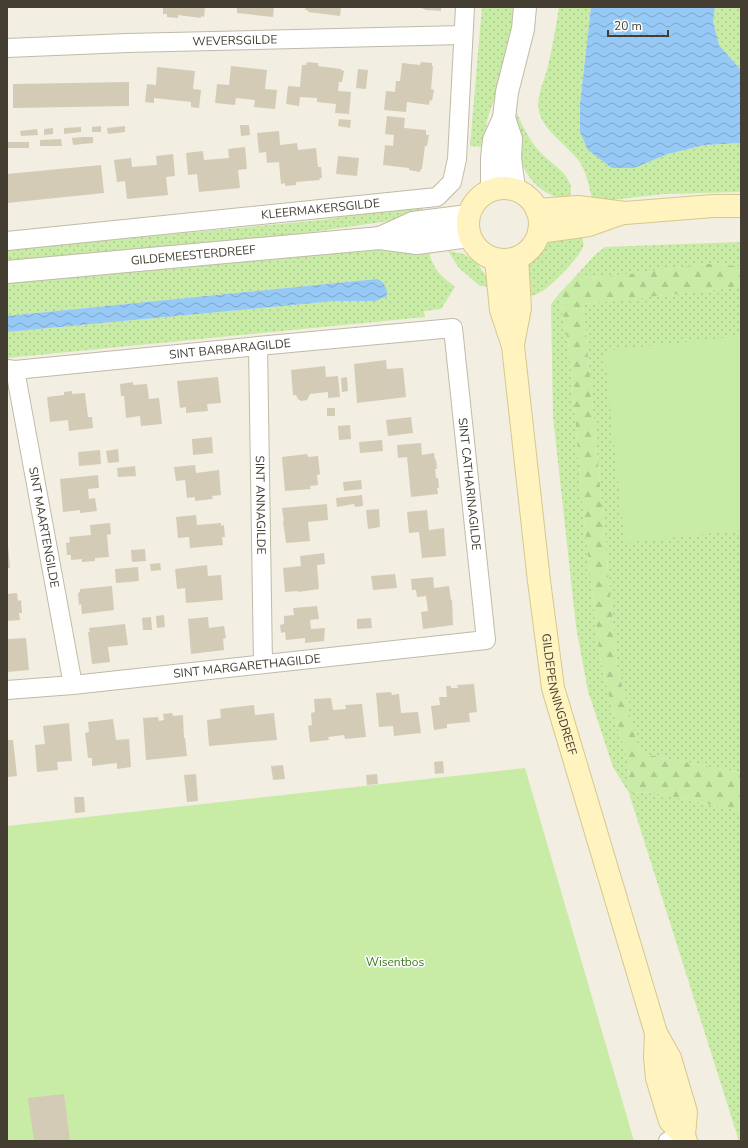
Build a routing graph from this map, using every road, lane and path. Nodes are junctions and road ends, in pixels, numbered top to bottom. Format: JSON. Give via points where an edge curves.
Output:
{"nodes":[{"id":1,"x":465,"y":7,"type":"edge"},
{"id":2,"x":525,"y":7,"type":"edge"},
{"id":3,"x":462,"y":35,"type":"junction"},
{"id":4,"x":7,"y":48,"type":"edge"},
{"id":5,"x":504,"y":118,"type":"junction"},
{"id":6,"x":514,"y":189,"type":"junction"},
{"id":7,"x":492,"y":190,"type":"junction"},
{"id":8,"x":741,"y":206,"type":"edge"},
{"id":9,"x":537,"y":210,"type":"junction"},
{"id":10,"x":624,"y":213,"type":"junction"},
{"id":11,"x":469,"y":226,"type":"junction"},
{"id":12,"x":539,"y":232,"type":"junction"},
{"id":13,"x":7,"y":241,"type":"edge"},
{"id":14,"x":506,"y":259,"type":"junction"},
{"id":15,"x":7,"y":272,"type":"edge"},
{"id":16,"x":452,"y":328,"type":"joint"},
{"id":17,"x":258,"y":346,"type":"junction"},
{"id":18,"x":11,"y":369,"type":"edge"},
{"id":19,"x":486,"y":640,"type":"joint"},
{"id":20,"x":263,"y":664,"type":"junction"},
{"id":21,"x":73,"y":685,"type":"junction"},
{"id":22,"x":7,"y":690,"type":"edge"},
{"id":23,"x":679,"y":1139,"type":"edge"}],
"edges":[{"from":1,"to":3,"type":"street","name":"KLEERMAKERSGILDE"},
{"from":2,"to":5,"type":"street","via":[[523,29],[507,92]]},
{"from":3,"to":4,"type":"street","name":"WEVERSGILDE"},
{"from":3,"to":13,"type":"street","name":"KLEERMAKERSGILDE","via":[[457,159],[452,182],[437,197]]},
{"from":5,"to":6,"type":"street","via":[[511,139],[510,158]]},
{"from":5,"to":7,"type":"street","via":[[494,140]]},
{"from":6,"to":7,"type":"main road"},
{"from":6,"to":9,"type":"main road","via":[[528,197]]},
{"from":7,"to":11,"type":"main road","via":[[471,207]]},
{"from":8,"to":10,"type":"main road"},
{"from":9,"to":10,"type":"main road","via":[[578,207]]},
{"from":9,"to":12,"type":"main road"},
{"from":10,"to":12,"type":"main road","via":[[589,225]]},
{"from":11,"to":14,"type":"main road","via":[[474,245],[480,251],[487,257]]},
{"from":11,"to":15,"type":"street","name":"GILDEMEESTERDREEF","via":[[413,223],[380,238]]},
{"from":12,"to":14,"type":"main road","via":[[534,245],[523,255]]},
{"from":14,"to":23,"type":"main road","name":"GILDEPENNINGDREEF","via":[[520,308],[513,346],[538,581],[553,688],[656,1033],[670,1058],[686,1112]]},
{"from":16,"to":17,"type":"street","name":"SINT BARBARAGILDE"},
{"from":16,"to":19,"type":"street","name":"SINT CATHARINAGILDE"},
{"from":17,"to":18,"type":"street","name":"SINT BARBARAGILDE"},
{"from":17,"to":20,"type":"street","name":"SINT ANNAGILDE"},
{"from":18,"to":21,"type":"street","name":"SINT MAARTENGILDE"},
{"from":19,"to":20,"type":"street","name":"SINT MARGARETHAGILDE"},
{"from":20,"to":21,"type":"street","name":"SINT MARGARETHAGILDE"},
{"from":21,"to":22,"type":"street","name":"SINT MARGARETHAGILDE"}]}
